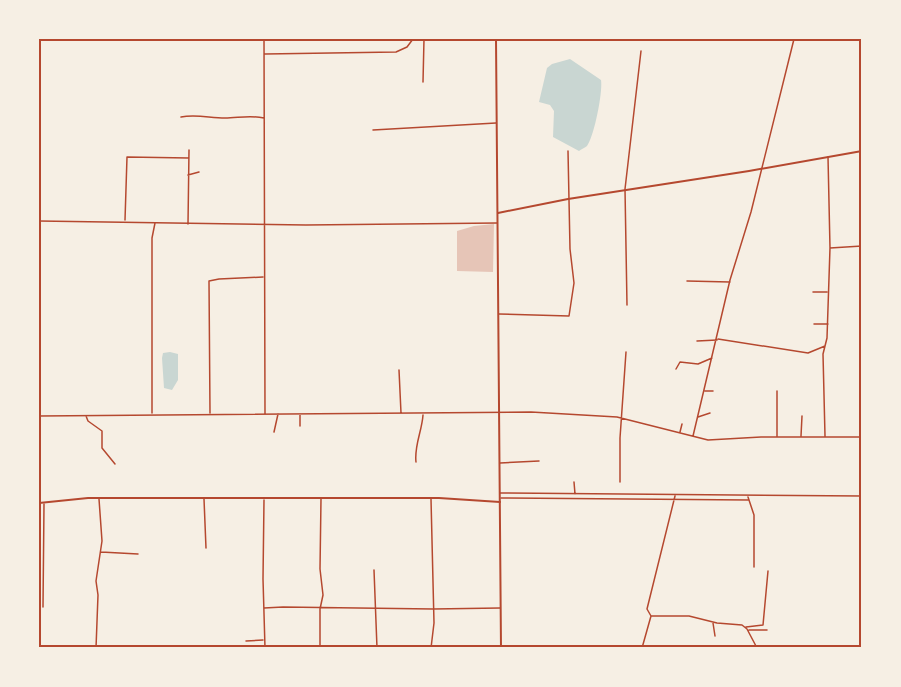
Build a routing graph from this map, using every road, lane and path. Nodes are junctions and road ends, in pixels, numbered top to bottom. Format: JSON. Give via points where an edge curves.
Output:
{"nodes":[{"id":1,"x":264,"y":39,"type":"edge"},
{"id":2,"x":413,"y":39,"type":"edge"},
{"id":3,"x":424,"y":39,"type":"edge"},
{"id":4,"x":496,"y":39,"type":"edge"},
{"id":5,"x":794,"y":39,"type":"edge"},
{"id":6,"x":641,"y":51,"type":"dead end"},
{"id":7,"x":265,"y":54,"type":"junction"},
{"id":8,"x":423,"y":82,"type":"dead end"},
{"id":9,"x":181,"y":117,"type":"dead end"},
{"id":10,"x":264,"y":118,"type":"junction"},
{"id":11,"x":497,"y":123,"type":"junction"},
{"id":12,"x":373,"y":130,"type":"dead end"},
{"id":13,"x":189,"y":150,"type":"dead end"},
{"id":14,"x":568,"y":151,"type":"dead end"},
{"id":15,"x":862,"y":151,"type":"edge"},
{"id":16,"x":828,"y":156,"type":"junction"},
{"id":17,"x":189,"y":158,"type":"junction"},
{"id":18,"x":761,"y":169,"type":"junction"},
{"id":19,"x":199,"y":172,"type":"dead end"},
{"id":20,"x":188,"y":175,"type":"junction"},
{"id":21,"x":625,"y":189,"type":"junction"},
{"id":22,"x":568,"y":199,"type":"junction"},
{"id":23,"x":498,"y":213,"type":"junction"},
{"id":24,"x":39,"y":221,"type":"edge"},
{"id":25,"x":125,"y":221,"type":"junction"},
{"id":26,"x":154,"y":223,"type":"junction"},
{"id":27,"x":498,"y":223,"type":"junction"},
{"id":28,"x":188,"y":224,"type":"junction"},
{"id":29,"x":264,"y":224,"type":"junction"},
{"id":30,"x":862,"y":246,"type":"edge"},
{"id":31,"x":830,"y":248,"type":"junction"},
{"id":32,"x":264,"y":277,"type":"junction"},
{"id":33,"x":687,"y":281,"type":"dead end"},
{"id":34,"x":730,"y":282,"type":"junction"},
{"id":35,"x":813,"y":292,"type":"dead end"},
{"id":36,"x":829,"y":292,"type":"junction"},
{"id":37,"x":627,"y":305,"type":"dead end"},
{"id":38,"x":498,"y":314,"type":"junction"},
{"id":39,"x":814,"y":324,"type":"dead end"},
{"id":40,"x":828,"y":324,"type":"junction"},
{"id":41,"x":717,"y":339,"type":"junction"},
{"id":42,"x":697,"y":341,"type":"dead end"},
{"id":43,"x":826,"y":345,"type":"junction"},
{"id":44,"x":626,"y":352,"type":"dead end"},
{"id":45,"x":713,"y":358,"type":"junction"},
{"id":46,"x":676,"y":369,"type":"dead end"},
{"id":47,"x":399,"y":370,"type":"dead end"},
{"id":48,"x":704,"y":391,"type":"junction"},
{"id":49,"x":713,"y":391,"type":"dead end"},
{"id":50,"x":777,"y":391,"type":"dead end"},
{"id":51,"x":300,"y":413,"type":"junction"},
{"id":52,"x":499,"y":413,"type":"junction"},
{"id":53,"x":710,"y":413,"type":"dead end"},
{"id":54,"x":152,"y":414,"type":"junction"},
{"id":55,"x":210,"y":414,"type":"junction"},
{"id":56,"x":265,"y":414,"type":"junction"},
{"id":57,"x":278,"y":414,"type":"junction"},
{"id":58,"x":401,"y":414,"type":"junction"},
{"id":59,"x":423,"y":414,"type":"junction"},
{"id":60,"x":86,"y":415,"type":"junction"},
{"id":61,"x":39,"y":416,"type":"edge"},
{"id":62,"x":802,"y":416,"type":"dead end"},
{"id":63,"x":697,"y":417,"type":"junction"},
{"id":64,"x":622,"y":418,"type":"junction"},
{"id":65,"x":682,"y":424,"type":"dead end"},
{"id":66,"x":300,"y":426,"type":"dead end"},
{"id":67,"x":274,"y":432,"type":"dead end"},
{"id":68,"x":679,"y":433,"type":"junction"},
{"id":69,"x":801,"y":436,"type":"junction"},
{"id":70,"x":825,"y":436,"type":"junction"},
{"id":71,"x":693,"y":437,"type":"junction"},
{"id":72,"x":777,"y":437,"type":"junction"},
{"id":73,"x":862,"y":437,"type":"edge"},
{"id":74,"x":539,"y":461,"type":"dead end"},
{"id":75,"x":416,"y":462,"type":"dead end"},
{"id":76,"x":499,"y":463,"type":"junction"},
{"id":77,"x":115,"y":464,"type":"dead end"},
{"id":78,"x":574,"y":482,"type":"dead end"},
{"id":79,"x":620,"y":482,"type":"dead end"},
{"id":80,"x":500,"y":492,"type":"junction"},
{"id":81,"x":575,"y":494,"type":"junction"},
{"id":82,"x":862,"y":496,"type":"edge"},
{"id":83,"x":204,"y":498,"type":"junction"},
{"id":84,"x":431,"y":498,"type":"junction"},
{"id":85,"x":675,"y":498,"type":"junction"},
{"id":86,"x":748,"y":498,"type":"junction"},
{"id":87,"x":99,"y":499,"type":"junction"},
{"id":88,"x":264,"y":499,"type":"junction"},
{"id":89,"x":321,"y":499,"type":"junction"},
{"id":90,"x":500,"y":500,"type":"junction"},
{"id":91,"x":39,"y":503,"type":"edge"},
{"id":92,"x":44,"y":503,"type":"junction"},
{"id":93,"x":206,"y":548,"type":"dead end"},
{"id":94,"x":100,"y":552,"type":"junction"},
{"id":95,"x":138,"y":554,"type":"dead end"},
{"id":96,"x":754,"y":567,"type":"dead end"},
{"id":97,"x":374,"y":570,"type":"dead end"},
{"id":98,"x":768,"y":571,"type":"dead end"},
{"id":99,"x":43,"y":607,"type":"dead end"},
{"id":100,"x":264,"y":608,"type":"junction"},
{"id":101,"x":375,"y":608,"type":"junction"},
{"id":102,"x":500,"y":608,"type":"junction"},
{"id":103,"x":321,"y":609,"type":"junction"},
{"id":104,"x":433,"y":609,"type":"junction"},
{"id":105,"x":651,"y":616,"type":"junction"},
{"id":106,"x":712,"y":622,"type":"junction"},
{"id":107,"x":745,"y":628,"type":"junction"},
{"id":108,"x":748,"y":630,"type":"junction"},
{"id":109,"x":767,"y":630,"type":"dead end"},
{"id":110,"x":715,"y":636,"type":"dead end"},
{"id":111,"x":264,"y":640,"type":"junction"},
{"id":112,"x":246,"y":641,"type":"dead end"},
{"id":113,"x":96,"y":648,"type":"edge"},
{"id":114,"x":265,"y":648,"type":"edge"},
{"id":115,"x":320,"y":648,"type":"edge"},
{"id":116,"x":377,"y":648,"type":"edge"},
{"id":117,"x":431,"y":648,"type":"edge"},
{"id":118,"x":501,"y":648,"type":"edge"},
{"id":119,"x":642,"y":648,"type":"edge"},
{"id":120,"x":757,"y":648,"type":"edge"}],
"edges":[{"from":1,"to":7,"type":"street"},
{"from":2,"to":7,"type":"street","via":[[396,52]]},
{"from":3,"to":8,"type":"street"},
{"from":4,"to":11,"type":"street"},
{"from":5,"to":18,"type":"street"},
{"from":6,"to":21,"type":"street"},
{"from":7,"to":10,"type":"street"},
{"from":9,"to":10,"type":"street","via":[[192,114]]},
{"from":10,"to":29,"type":"street"},
{"from":11,"to":12,"type":"street"},
{"from":11,"to":23,"type":"street"},
{"from":13,"to":17,"type":"street"},
{"from":14,"to":22,"type":"street"},
{"from":15,"to":16,"type":"street"},
{"from":16,"to":18,"type":"street"},
{"from":16,"to":31,"type":"street"},
{"from":17,"to":20,"type":"street"},
{"from":17,"to":25,"type":"street","via":[[127,157]]},
{"from":18,"to":21,"type":"street"},
{"from":18,"to":34,"type":"street"},
{"from":19,"to":20,"type":"street"},
{"from":20,"to":28,"type":"street"},
{"from":21,"to":22,"type":"street"},
{"from":21,"to":37,"type":"street"},
{"from":22,"to":23,"type":"street"},
{"from":22,"to":38,"type":"street","via":[[574,283],[569,316]]},
{"from":23,"to":27,"type":"street"},
{"from":24,"to":25,"type":"street"},
{"from":25,"to":26,"type":"street"},
{"from":26,"to":28,"type":"street"},
{"from":26,"to":54,"type":"street"},
{"from":27,"to":29,"type":"street"},
{"from":27,"to":38,"type":"street"},
{"from":28,"to":29,"type":"street"},
{"from":29,"to":32,"type":"street"},
{"from":30,"to":31,"type":"street"},
{"from":31,"to":36,"type":"street"},
{"from":32,"to":55,"type":"street","via":[[209,281]]},
{"from":32,"to":56,"type":"street"},
{"from":33,"to":34,"type":"street"},
{"from":34,"to":41,"type":"street"},
{"from":35,"to":36,"type":"street"},
{"from":36,"to":40,"type":"street"},
{"from":38,"to":52,"type":"street"},
{"from":39,"to":40,"type":"street"},
{"from":40,"to":43,"type":"street"},
{"from":41,"to":42,"type":"street"},
{"from":41,"to":43,"type":"street","via":[[808,353]]},
{"from":41,"to":45,"type":"street"},
{"from":43,"to":70,"type":"street"},
{"from":44,"to":64,"type":"street"},
{"from":45,"to":46,"type":"street","via":[[698,364],[680,362]]},
{"from":45,"to":48,"type":"street"},
{"from":47,"to":58,"type":"street"},
{"from":48,"to":49,"type":"street"},
{"from":48,"to":63,"type":"street"},
{"from":50,"to":72,"type":"street"},
{"from":51,"to":57,"type":"street"},
{"from":51,"to":58,"type":"street"},
{"from":51,"to":66,"type":"street"},
{"from":52,"to":59,"type":"street"},
{"from":52,"to":64,"type":"street"},
{"from":52,"to":76,"type":"street"},
{"from":53,"to":63,"type":"street"},
{"from":54,"to":55,"type":"street"},
{"from":54,"to":60,"type":"street"},
{"from":55,"to":56,"type":"street"},
{"from":56,"to":57,"type":"street"},
{"from":57,"to":67,"type":"street"},
{"from":58,"to":59,"type":"street"},
{"from":59,"to":75,"type":"street"},
{"from":60,"to":61,"type":"street"},
{"from":60,"to":77,"type":"street","via":[[102,431],[102,448]]},
{"from":62,"to":69,"type":"street"},
{"from":63,"to":71,"type":"street"},
{"from":64,"to":68,"type":"street"},
{"from":64,"to":79,"type":"street"},
{"from":65,"to":68,"type":"street"},
{"from":68,"to":71,"type":"street"},
{"from":69,"to":70,"type":"street"},
{"from":69,"to":72,"type":"street"},
{"from":70,"to":73,"type":"street"},
{"from":71,"to":72,"type":"street","via":[[714,441]]},
{"from":74,"to":76,"type":"street"},
{"from":76,"to":80,"type":"street"},
{"from":78,"to":81,"type":"street"},
{"from":80,"to":81,"type":"street"},
{"from":80,"to":90,"type":"street"},
{"from":81,"to":85,"type":"street"},
{"from":82,"to":86,"type":"street"},
{"from":83,"to":87,"type":"street"},
{"from":83,"to":88,"type":"street"},
{"from":83,"to":93,"type":"street"},
{"from":84,"to":89,"type":"street"},
{"from":84,"to":90,"type":"street"},
{"from":84,"to":104,"type":"street"},
{"from":85,"to":86,"type":"street"},
{"from":85,"to":86,"type":"street"},
{"from":85,"to":90,"type":"street"},
{"from":85,"to":105,"type":"street","via":[[647,609]]},
{"from":86,"to":96,"type":"street","via":[[754,515]]},
{"from":87,"to":92,"type":"street"},
{"from":87,"to":94,"type":"street"},
{"from":88,"to":89,"type":"street"},
{"from":88,"to":100,"type":"street"},
{"from":89,"to":103,"type":"street"},
{"from":90,"to":102,"type":"street"},
{"from":91,"to":92,"type":"street"},
{"from":92,"to":99,"type":"street"},
{"from":94,"to":95,"type":"street"},
{"from":94,"to":113,"type":"street"},
{"from":97,"to":101,"type":"street"},
{"from":98,"to":107,"type":"street","via":[[763,625]]},
{"from":100,"to":103,"type":"street"},
{"from":100,"to":111,"type":"street"},
{"from":101,"to":103,"type":"street"},
{"from":101,"to":104,"type":"street"},
{"from":101,"to":116,"type":"street"},
{"from":102,"to":104,"type":"street"},
{"from":102,"to":118,"type":"street"},
{"from":103,"to":115,"type":"street"},
{"from":104,"to":117,"type":"street"},
{"from":105,"to":106,"type":"street","via":[[689,616]]},
{"from":105,"to":119,"type":"street"},
{"from":106,"to":107,"type":"street"},
{"from":106,"to":110,"type":"street"},
{"from":107,"to":108,"type":"street"},
{"from":108,"to":109,"type":"street"},
{"from":108,"to":120,"type":"street"},
{"from":111,"to":112,"type":"street"},
{"from":111,"to":114,"type":"street"}]}
